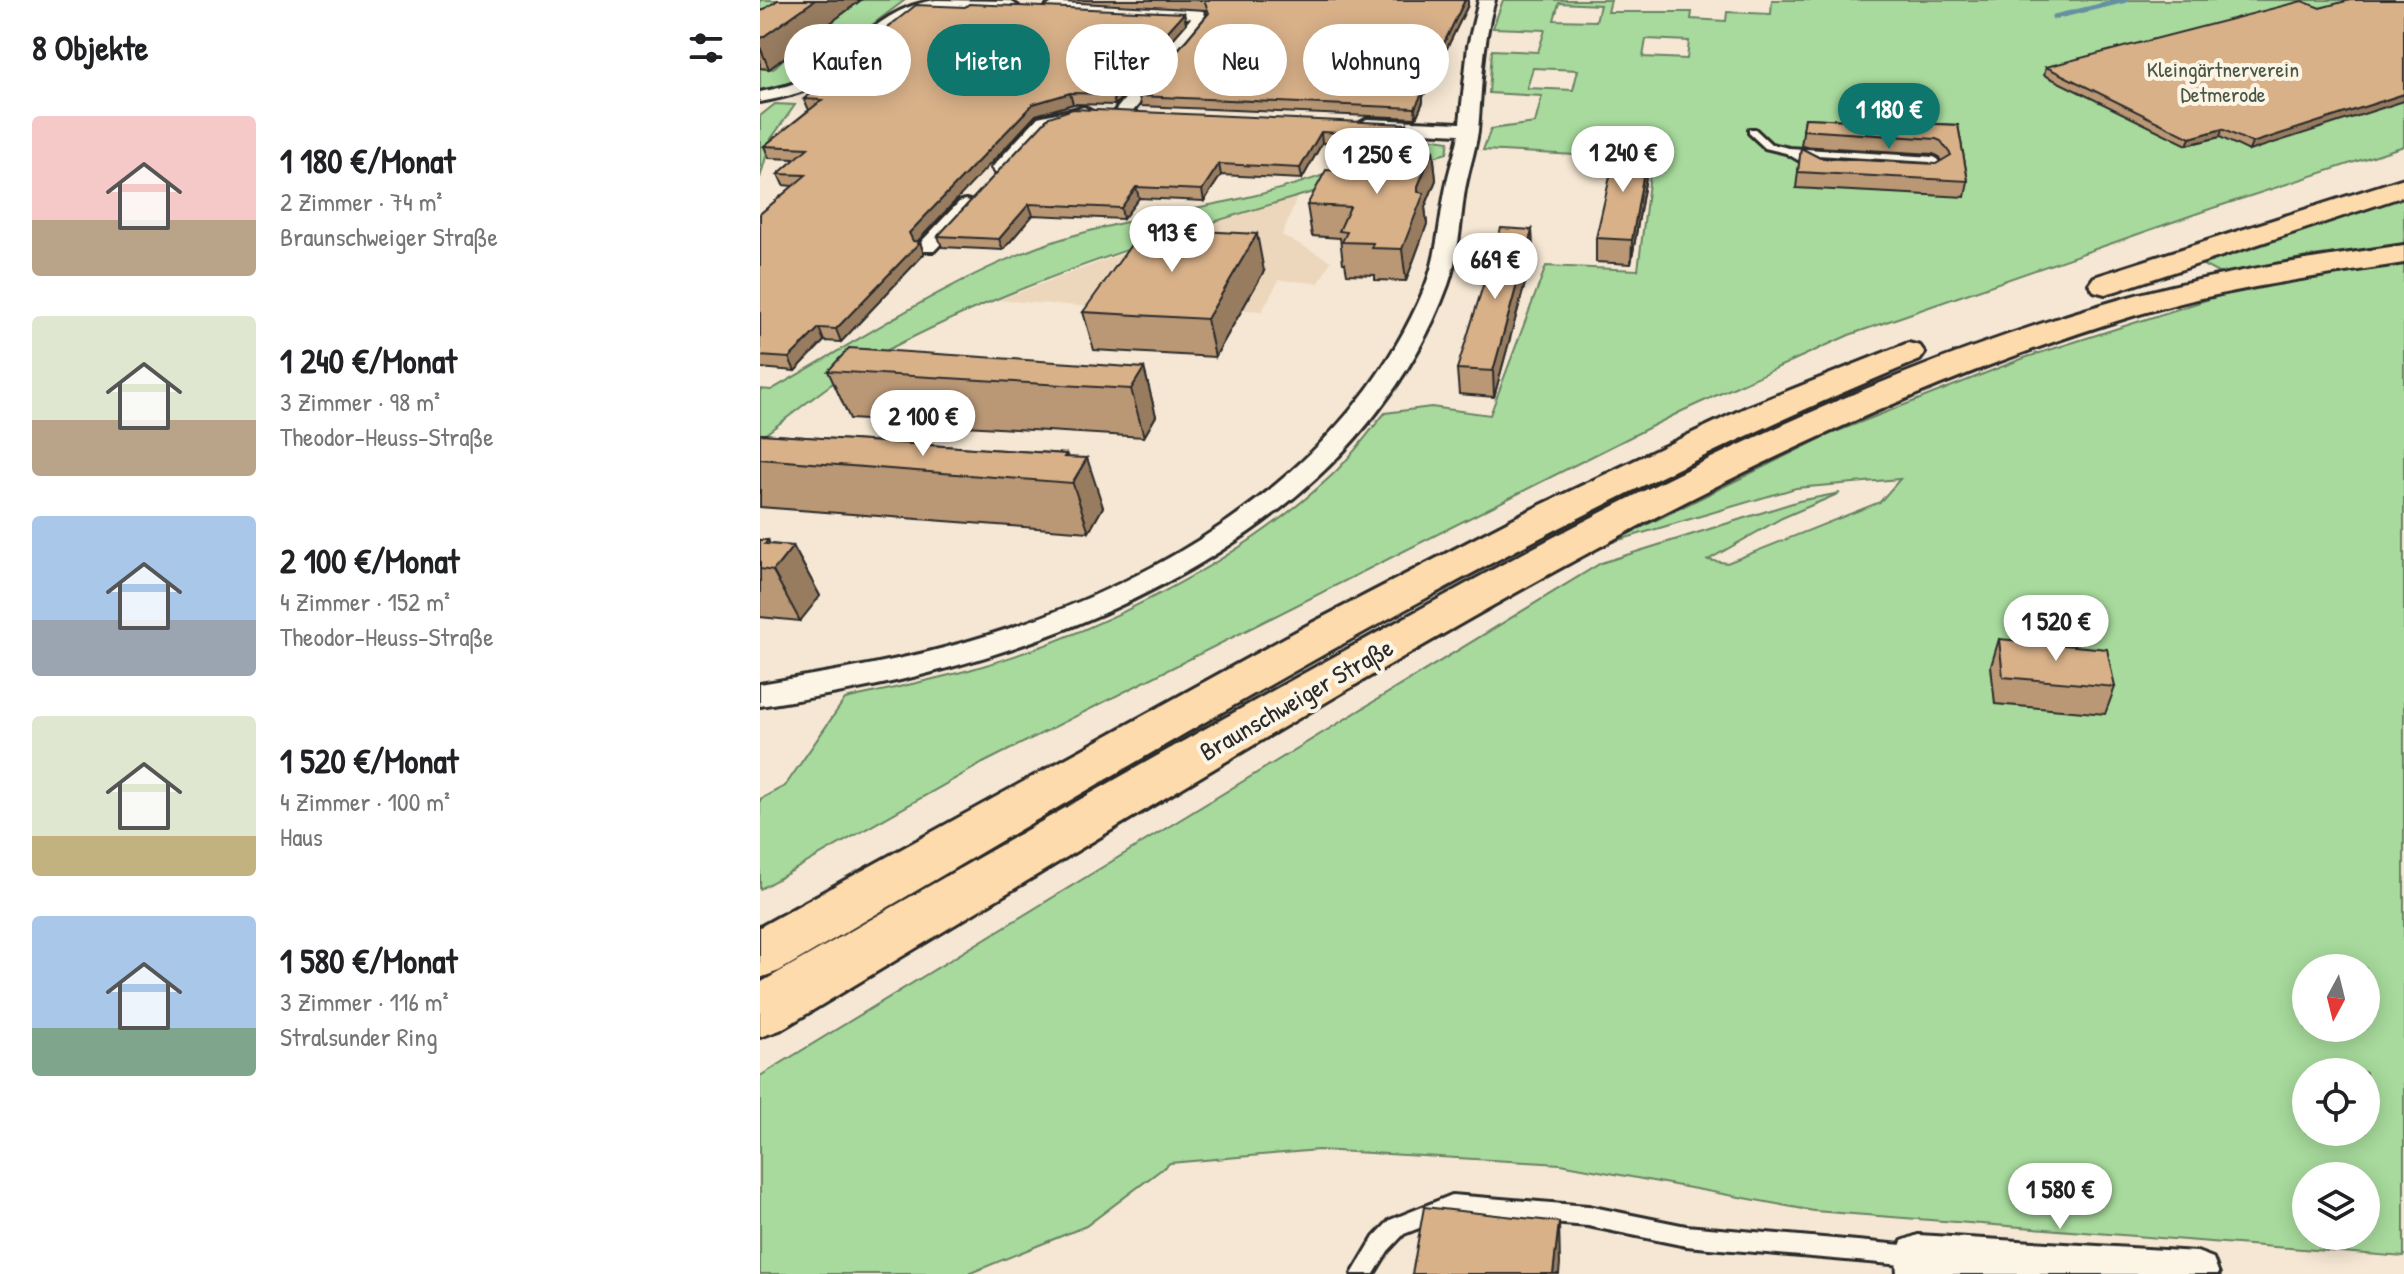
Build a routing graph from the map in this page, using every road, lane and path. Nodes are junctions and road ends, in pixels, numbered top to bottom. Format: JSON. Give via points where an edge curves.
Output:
{"nodes":[{"id":1,"x":1487,"y":0,"type":"edge"},
{"id":2,"x":760,"y":97,"type":"edge"},
{"id":3,"x":1123,"y":112,"type":"junction"},
{"id":4,"x":1149,"y":113,"type":"edge"},
{"id":5,"x":1350,"y":123,"type":"edge"},
{"id":6,"x":1469,"y":129,"type":"junction"},
{"id":7,"x":1752,"y":131,"type":"dead end"},
{"id":8,"x":1789,"y":151,"type":"junction"},
{"id":9,"x":1832,"y":169,"type":"edge"},
{"id":10,"x":1919,"y":173,"type":"edge"},
{"id":11,"x":2404,"y":187,"type":"edge"},
{"id":12,"x":940,"y":248,"type":"edge"},
{"id":13,"x":2404,"y":254,"type":"edge"},
{"id":14,"x":1830,"y":400,"type":"junction"},
{"id":15,"x":760,"y":695,"type":"edge"},
{"id":16,"x":760,"y":954,"type":"edge"},
{"id":17,"x":760,"y":1012,"type":"edge"},
{"id":18,"x":1918,"y":1266,"type":"edge"},
{"id":19,"x":1362,"y":1274,"type":"edge"},
{"id":20,"x":2197,"y":1274,"type":"edge"}],
"edges":[{"from":1,"to":6,"type":"street","via":[[1477,41]]},
{"from":2,"to":3,"type":"street","via":[[810,86],[896,19],[921,6],[1197,14],[1200,21]]},
{"from":3,"to":4,"type":"street"},
{"from":3,"to":12,"type":"street","via":[[1074,112],[1044,121],[927,247]]},
{"from":5,"to":6,"type":"street"},
{"from":6,"to":15,"type":"street","via":[[1438,282],[1418,327],[1367,405],[1321,461],[1268,505],[1184,560],[1078,612],[968,652]]},
{"from":7,"to":8,"type":"lane","via":[[1768,146]]},
{"from":8,"to":9,"type":"lane","via":[[1811,166]]},
{"from":8,"to":10,"type":"lane","via":[[1927,159],[1940,170]]},
{"from":11,"to":14,"type":"highway","via":[[1972,329]]},
{"from":13,"to":14,"type":"highway","via":[[2268,273],[2155,298]]},
{"from":14,"to":16,"type":"highway","name":"Braunschweiger Straße","via":[[1663,459],[1460,562]]},
{"from":14,"to":17,"type":"highway","name":"Braunschweiger Straße","via":[[1701,477],[1492,586]]},
{"from":18,"to":19,"type":"lane","via":[[1686,1236],[1588,1216],[1452,1205],[1397,1227]]},
{"from":18,"to":20,"type":"street"}]}
